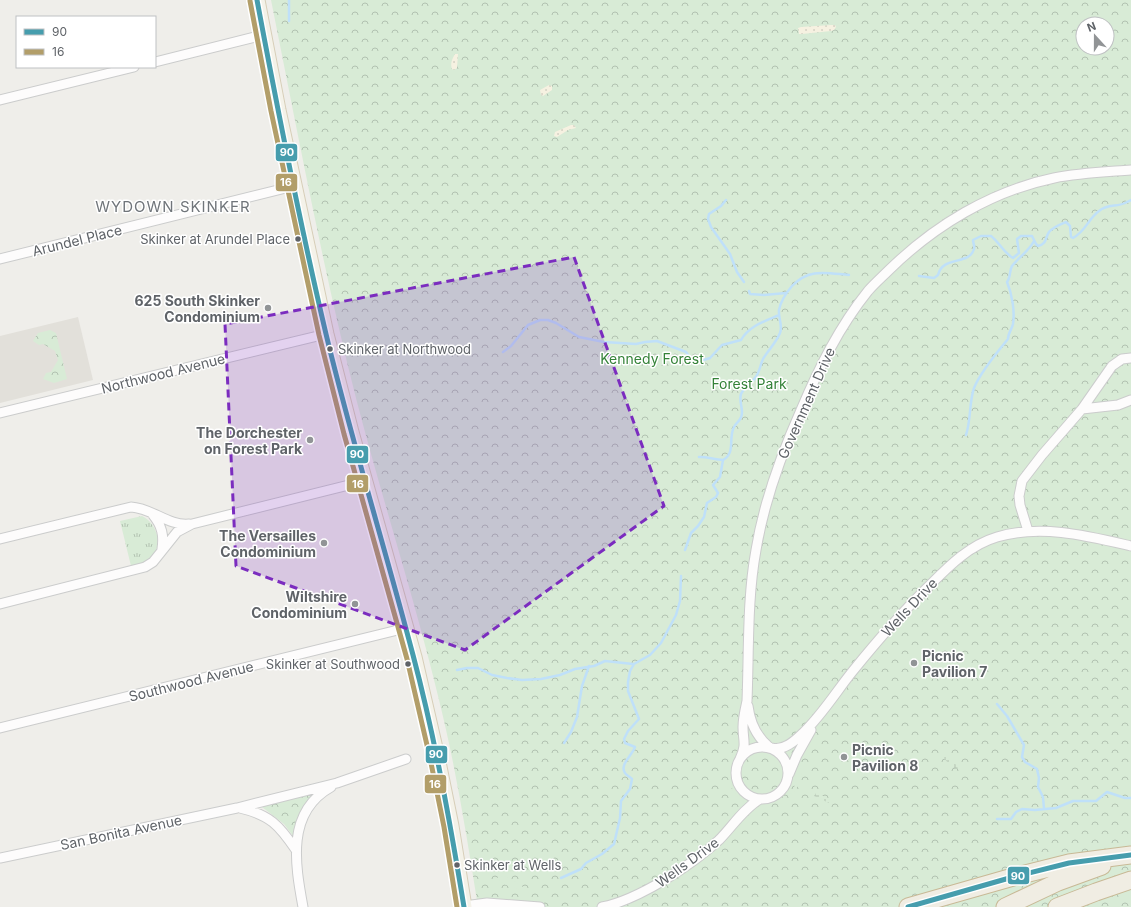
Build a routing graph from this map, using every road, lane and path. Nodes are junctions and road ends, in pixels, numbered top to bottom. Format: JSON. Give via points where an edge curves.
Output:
{"nodes":[{"id":1,"x":257,"y":0,"type":"edge"},
{"id":2,"x":263,"y":35,"type":"junction"},
{"id":3,"x":156,"y":62,"type":"edge"},
{"id":4,"x":130,"y":68,"type":"edge"},
{"id":5,"x":0,"y":100,"type":"edge"},
{"id":6,"x":1131,"y":170,"type":"edge"},
{"id":7,"x":294,"y":186,"type":"junction"},
{"id":8,"x":0,"y":260,"type":"edge"},
{"id":9,"x":326,"y":334,"type":"junction"},
{"id":10,"x":1131,"y":358,"type":"edge"},
{"id":11,"x":1131,"y":400,"type":"edge"},
{"id":12,"x":1082,"y":409,"type":"junction"},
{"id":13,"x":0,"y":413,"type":"edge"},
{"id":14,"x":365,"y":480,"type":"junction"},
{"id":15,"x":152,"y":514,"type":"junction"},
{"id":16,"x":192,"y":524,"type":"junction"},
{"id":17,"x":1028,"y":531,"type":"junction"},
{"id":18,"x":0,"y":539,"type":"edge"},
{"id":19,"x":1131,"y":546,"type":"edge"},
{"id":20,"x":162,"y":550,"type":"junction"},
{"id":21,"x":0,"y":604,"type":"edge"},
{"id":22,"x":406,"y":628,"type":"junction"},
{"id":23,"x":747,"y":701,"type":"junction"},
{"id":24,"x":816,"y":720,"type":"junction"},
{"id":25,"x":0,"y":728,"type":"edge"},
{"id":26,"x":770,"y":748,"type":"junction"},
{"id":27,"x":740,"y":758,"type":"junction"},
{"id":28,"x":406,"y":759,"type":"dead end"},
{"id":29,"x":788,"y":776,"type":"junction"},
{"id":30,"x":337,"y":783,"type":"junction"},
{"id":31,"x":760,"y":798,"type":"junction"},
{"id":32,"x":236,"y":808,"type":"junction"},
{"id":33,"x":296,"y":850,"type":"junction"},
{"id":34,"x":1131,"y":856,"type":"edge"},
{"id":35,"x":2,"y":857,"type":"edge"},
{"id":36,"x":1131,"y":880,"type":"edge"},
{"id":37,"x":300,"y":890,"type":"junction"},
{"id":38,"x":464,"y":906,"type":"edge"},
{"id":39,"x":296,"y":907,"type":"edge"},
{"id":40,"x":303,"y":907,"type":"edge"},
{"id":41,"x":540,"y":907,"type":"edge"},
{"id":42,"x":602,"y":907,"type":"edge"},
{"id":43,"x":908,"y":907,"type":"edge"},
{"id":44,"x":1005,"y":907,"type":"edge"},
{"id":45,"x":1057,"y":907,"type":"edge"}],
"edges":[{"from":1,"to":2,"type":"main road"},
{"from":2,"to":3,"type":"street"},
{"from":2,"to":7,"type":"main road"},
{"from":4,"to":5,"type":"street"},
{"from":6,"to":23,"type":"street","name":"Government Drive","via":[[1054,178],[1018,189],[972,208],[914,247],[869,290],[858,305],[836,337],[808,394],[772,484],[762,519],[751,601]]},
{"from":7,"to":8,"type":"street","name":"Arundel Place"},
{"from":7,"to":9,"type":"main road"},
{"from":9,"to":13,"type":"street","name":"Northwood Avenue"},
{"from":9,"to":14,"type":"main road"},
{"from":10,"to":12,"type":"street","via":[[1122,359],[1112,366]]},
{"from":11,"to":12,"type":"street"},
{"from":12,"to":17,"type":"street","via":[[1022,481],[1019,500]]},
{"from":14,"to":16,"type":"street"},
{"from":14,"to":22,"type":"main road"},
{"from":15,"to":16,"type":"street","via":[[176,523]]},
{"from":15,"to":18,"type":"street","via":[[143,509],[131,508]]},
{"from":15,"to":20,"type":"street","via":[[162,530]]},
{"from":16,"to":20,"type":"street","via":[[177,532]]},
{"from":17,"to":19,"type":"street","name":"Wells Drive","via":[[1069,534]]},
{"from":17,"to":24,"type":"street","name":"Wells Drive","via":[[983,543],[950,565],[887,630]]},
{"from":20,"to":21,"type":"street","via":[[152,562],[135,571]]},
{"from":22,"to":25,"type":"street","name":"Southwood Avenue"},
{"from":22,"to":38,"type":"main road","via":[[440,772]]},
{"from":23,"to":26,"type":"street","name":"Government Drive","via":[[752,724]]},
{"from":23,"to":27,"type":"street","name":"Government Drive","via":[[743,722],[745,744]]},
{"from":24,"to":26,"type":"street","name":"Wells Drive","via":[[790,744],[780,749]]},
{"from":24,"to":29,"type":"street","name":"Wells Drive"},
{"from":26,"to":27,"type":"street","via":[[755,748]]},
{"from":26,"to":29,"type":"street","via":[[783,756],[787,762]]},
{"from":27,"to":31,"type":"street","via":[[736,771],[739,784],[747,794]]},
{"from":28,"to":30,"type":"street","name":"San Bonita Avenue"},
{"from":29,"to":31,"type":"street","via":[[784,787],[775,795]]},
{"from":30,"to":32,"type":"street","name":"San Bonita Avenue"},
{"from":30,"to":33,"type":"street","via":[[324,791],[306,810],[301,820]]},
{"from":31,"to":42,"type":"street","name":"Wells Drive","via":[[694,860],[625,901]]},
{"from":32,"to":33,"type":"street","name":"San Bonita Avenue","via":[[252,811],[273,821],[283,830]]},
{"from":32,"to":35,"type":"street","name":"San Bonita Avenue"},
{"from":33,"to":37,"type":"street"},
{"from":34,"to":43,"type":"highway","via":[[1055,866]]},
{"from":34,"to":44,"type":"highway","via":[[1080,874]]},
{"from":36,"to":45,"type":"highway"},
{"from":37,"to":39,"type":"street"},
{"from":37,"to":40,"type":"street"},
{"from":38,"to":41,"type":"street","via":[[486,903]]}]}
